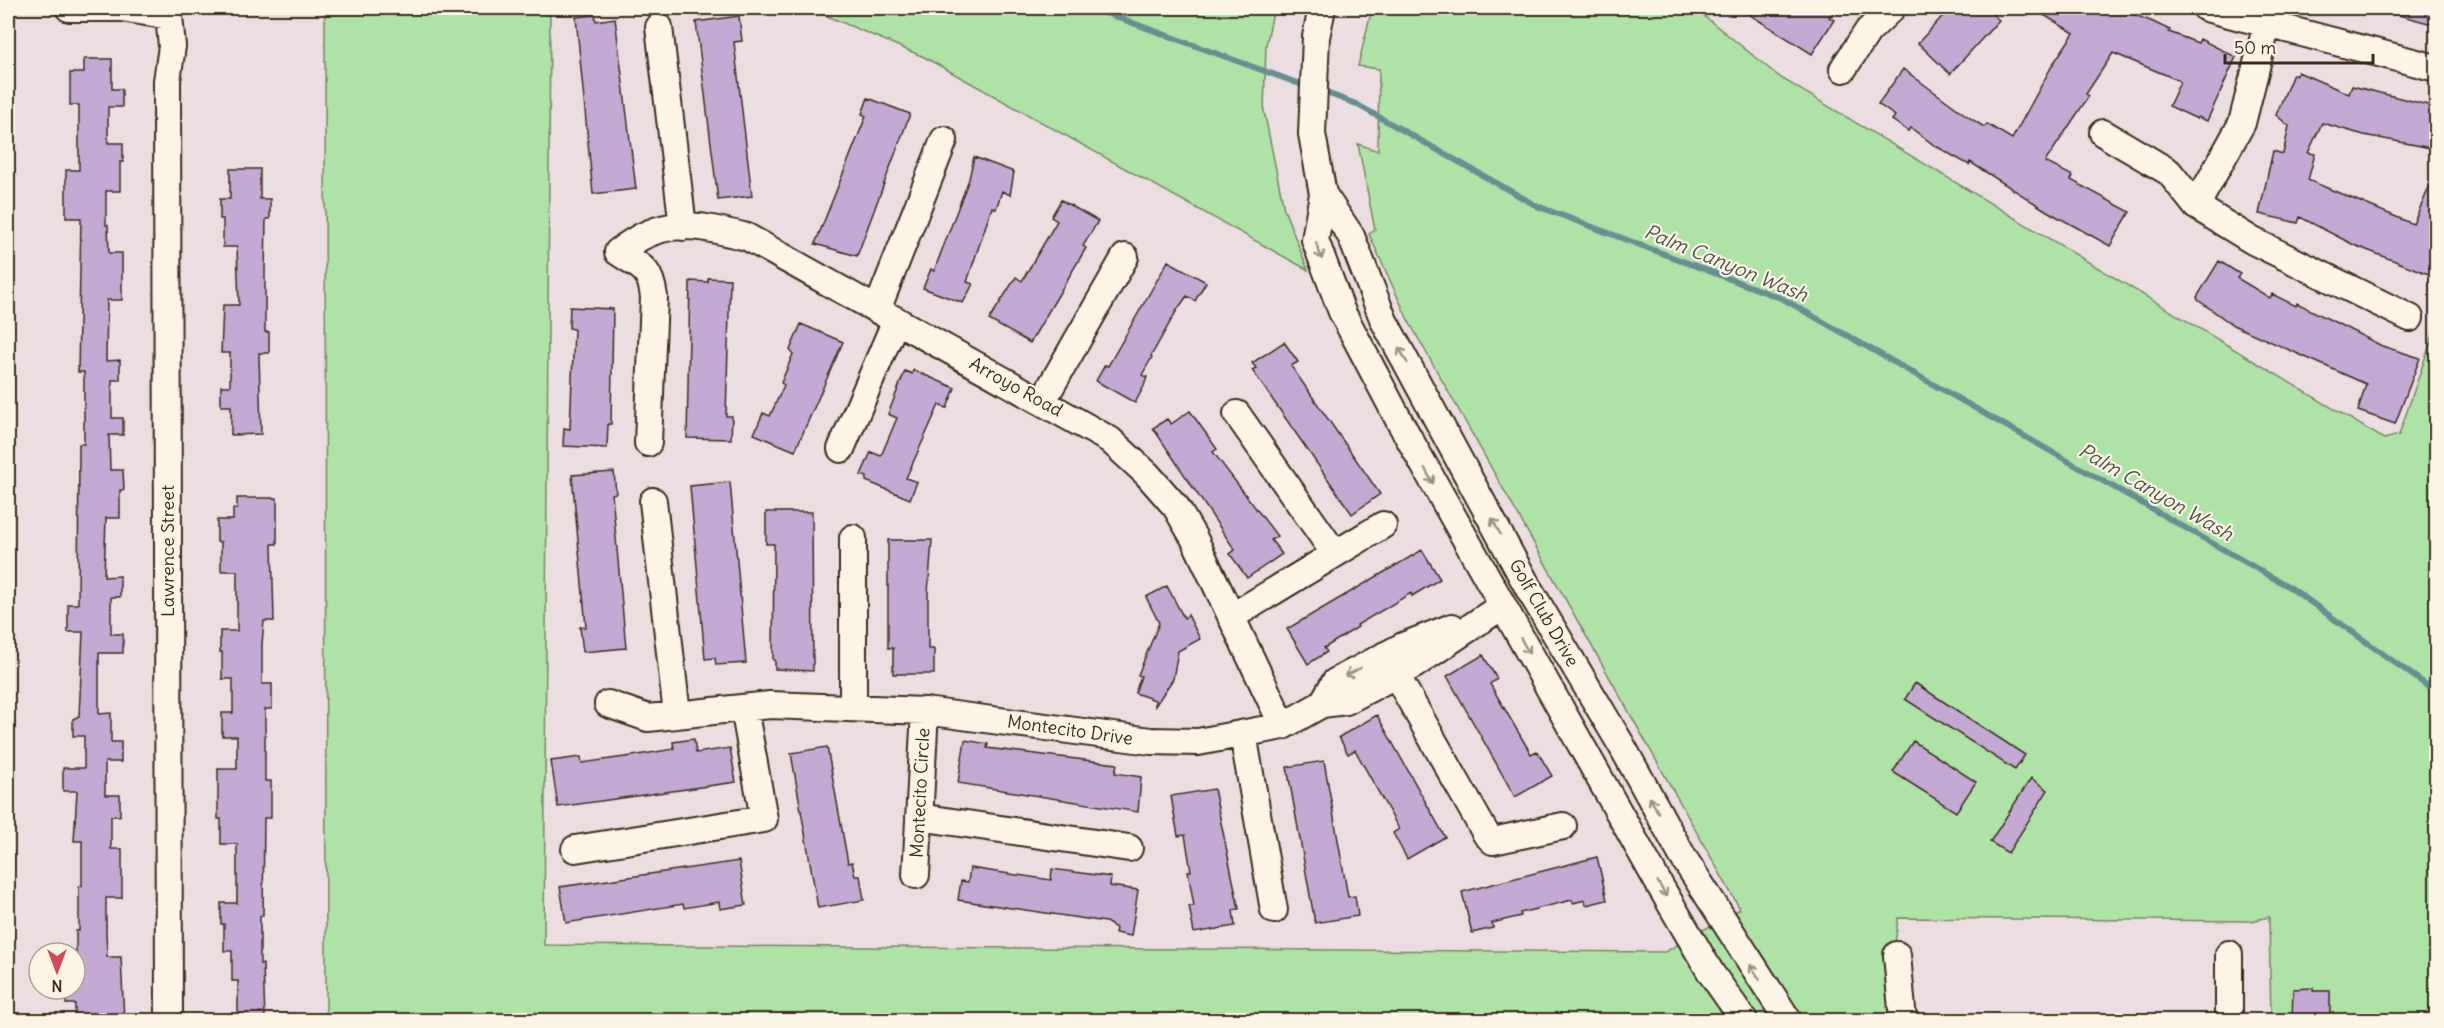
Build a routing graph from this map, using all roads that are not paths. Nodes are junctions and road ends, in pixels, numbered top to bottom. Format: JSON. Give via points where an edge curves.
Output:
{"nodes":[{"id":1,"x":69,"y":8,"type":"edge"},
{"id":2,"x":1322,"y":8,"type":"edge"},
{"id":3,"x":1892,"y":8,"type":"edge"},
{"id":4,"x":2206,"y":8,"type":"edge"},
{"id":5,"x":2269,"y":16,"type":"edge"},
{"id":6,"x":659,"y":27,"type":"dead end"},
{"id":7,"x":2436,"y":68,"type":"edge"},
{"id":8,"x":1843,"y":69,"type":"dead end"},
{"id":9,"x":2103,"y":133,"type":"dead end"},
{"id":10,"x":944,"y":140,"type":"dead end"},
{"id":11,"x":1323,"y":194,"type":"junction"},
{"id":12,"x":2196,"y":206,"type":"junction"},
{"id":13,"x":683,"y":227,"type":"junction"},
{"id":14,"x":1125,"y":256,"type":"dead end"},
{"id":15,"x":887,"y":315,"type":"junction"},
{"id":16,"x":2410,"y":318,"type":"dead end"},
{"id":17,"x":1042,"y":402,"type":"junction"},
{"id":18,"x":1237,"y":414,"type":"dead end"},
{"id":19,"x":648,"y":443,"type":"dead end"},
{"id":20,"x":841,"y":449,"type":"dead end"},
{"id":21,"x":653,"y":501,"type":"dead end"},
{"id":22,"x":1383,"y":525,"type":"dead end"},
{"id":23,"x":853,"y":538,"type":"dead end"},
{"id":24,"x":1335,"y":554,"type":"junction"},
{"id":25,"x":1529,"y":589,"type":"junction"},
{"id":26,"x":1502,"y":606,"type":"junction"},
{"id":27,"x":1231,"y":617,"type":"junction"},
{"id":28,"x":1391,"y":665,"type":"junction"},
{"id":29,"x":608,"y":704,"type":"dead end"},
{"id":30,"x":853,"y":706,"type":"junction"},
{"id":31,"x":744,"y":708,"type":"junction"},
{"id":32,"x":925,"y":711,"type":"junction"},
{"id":33,"x":677,"y":715,"type":"junction"},
{"id":34,"x":1283,"y":726,"type":"junction"},
{"id":35,"x":1243,"y":735,"type":"junction"},
{"id":36,"x":919,"y":817,"type":"junction"},
{"id":37,"x":1563,"y":826,"type":"dead end"},
{"id":38,"x":1129,"y":848,"type":"dead end"},
{"id":39,"x":575,"y":849,"type":"dead end"},
{"id":40,"x":916,"y":875,"type":"dead end"},
{"id":41,"x":1274,"y":910,"type":"dead end"},
{"id":42,"x":2229,"y":954,"type":"dead end"},
{"id":43,"x":1897,"y":955,"type":"dead end"},
{"id":44,"x":169,"y":1020,"type":"edge"},
{"id":45,"x":1744,"y":1020,"type":"edge"},
{"id":46,"x":1788,"y":1020,"type":"edge"},
{"id":47,"x":1903,"y":1020,"type":"edge"},
{"id":48,"x":2229,"y":1020,"type":"edge"}],
"edges":[{"from":1,"to":44,"type":"street","name":"Lawrence Street","via":[[122,8],[169,16],[172,46],[168,81]]},
{"from":2,"to":11,"type":"street","name":"Golf Club Drive","via":[[1316,37],[1312,134]]},
{"from":3,"to":8,"type":"street","via":[[1868,31]]},
{"from":4,"to":5,"type":"street"},
{"from":5,"to":7,"type":"street"},
{"from":5,"to":12,"type":"street","via":[[2242,123]]},
{"from":6,"to":13,"type":"street"},
{"from":9,"to":12,"type":"street","via":[[2169,172]]},
{"from":10,"to":15,"type":"street"},
{"from":25,"to":11,"type":"street","name":"Golf Club Drive","one_way":true,"via":[[1384,321],[1351,236]]},
{"from":11,"to":26,"type":"street","name":"Golf Club Drive","one_way":true,"via":[[1315,240],[1342,312]]},
{"from":12,"to":16,"type":"street","via":[[2253,241]]},
{"from":13,"to":15,"type":"street","name":"Arroyo Road","via":[[747,237]]},
{"from":13,"to":19,"type":"street","name":"Arroyo Road","via":[[660,227],[636,237],[618,252],[648,272],[652,281]]},
{"from":14,"to":17,"type":"street"},
{"from":15,"to":17,"type":"street","name":"Arroyo Road"},
{"from":15,"to":20,"type":"street"},
{"from":17,"to":27,"type":"street","name":"Arroyo Road","via":[[1110,440],[1147,474],[1176,507]]},
{"from":18,"to":24,"type":"street"},
{"from":21,"to":33,"type":"street"},
{"from":22,"to":24,"type":"street"},
{"from":23,"to":30,"type":"street"},
{"from":24,"to":27,"type":"street"},
{"from":25,"to":26,"type":"street","name":"Montecito Drive"},
{"from":46,"to":25,"type":"street","name":"Golf Club Drive","one_way":true,"via":[[1683,857]]},
{"from":26,"to":28,"type":"street","name":"Montecito Drive"},
{"from":26,"to":45,"type":"street","name":"Golf Club Drive","one_way":true,"via":[[1711,973]]},
{"from":27,"to":34,"type":"street","name":"Arroyo Road"},
{"from":28,"to":34,"type":"street","name":"Montecito Drive","via":[[1346,700],[1322,705]]},
{"from":28,"to":37,"type":"street","via":[[1493,841]]},
{"from":29,"to":33,"type":"street","name":"Montecito Drive","via":[[648,718]]},
{"from":30,"to":31,"type":"street","name":"Montecito Drive"},
{"from":30,"to":32,"type":"street","name":"Montecito Drive"},
{"from":31,"to":33,"type":"street","name":"Montecito Drive"},
{"from":31,"to":39,"type":"street","via":[[764,819]]},
{"from":32,"to":35,"type":"street","name":"Montecito Drive","via":[[1151,741],[1198,742]]},
{"from":32,"to":36,"type":"street","name":"Montecito Circle"},
{"from":34,"to":35,"type":"street","name":"Montecito Drive"},
{"from":35,"to":41,"type":"street"},
{"from":36,"to":38,"type":"street"},
{"from":36,"to":40,"type":"street","name":"Montecito Circle"},
{"from":42,"to":48,"type":"street"},
{"from":43,"to":47,"type":"street"}]}
